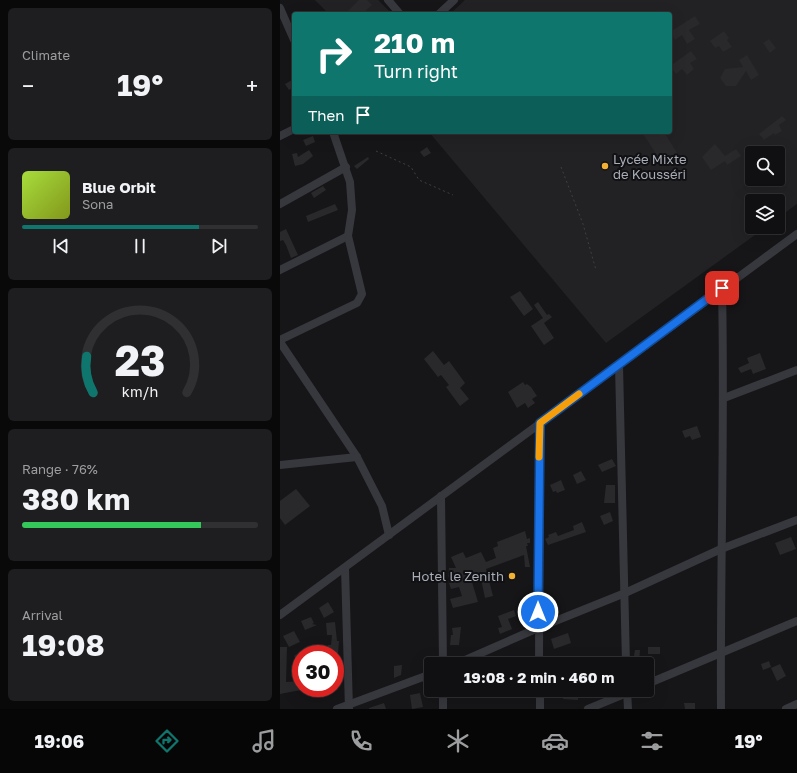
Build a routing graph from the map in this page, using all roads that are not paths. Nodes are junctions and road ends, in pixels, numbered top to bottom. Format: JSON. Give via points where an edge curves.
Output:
{"nodes":[{"id":1,"x":388,"y":0,"type":"edge"},
{"id":2,"x":454,"y":0,"type":"edge"},
{"id":3,"x":280,"y":8,"type":"edge"},
{"id":4,"x":398,"y":12,"type":"edge"},
{"id":5,"x":441,"y":12,"type":"edge"},
{"id":6,"x":292,"y":35,"type":"edge"},
{"id":7,"x":292,"y":129,"type":"edge"},
{"id":8,"x":333,"y":134,"type":"edge"},
{"id":9,"x":280,"y":136,"type":"edge"},
{"id":10,"x":346,"y":167,"type":"junction"},
{"id":11,"x":280,"y":204,"type":"edge"},
{"id":12,"x":797,"y":234,"type":"edge"},
{"id":13,"x":348,"y":236,"type":"junction"},
{"id":14,"x":280,"y":270,"type":"edge"},
{"id":15,"x":722,"y":288,"type":"junction"},
{"id":16,"x":280,"y":341,"type":"edge"},
{"id":17,"x":618,"y":365,"type":"junction"},
{"id":18,"x":797,"y":370,"type":"edge"},
{"id":19,"x":724,"y":398,"type":"junction"},
{"id":20,"x":540,"y":423,"type":"junction"},
{"id":21,"x":358,"y":457,"type":"junction"},
{"id":22,"x":280,"y":465,"type":"edge"},
{"id":23,"x":441,"y":496,"type":"junction"},
{"id":24,"x":797,"y":520,"type":"edge"},
{"id":25,"x":389,"y":535,"type":"junction"},
{"id":26,"x":721,"y":549,"type":"junction"},
{"id":27,"x":345,"y":568,"type":"junction"},
{"id":28,"x":625,"y":593,"type":"junction"},
{"id":29,"x":280,"y":615,"type":"edge"},
{"id":30,"x":797,"y":621,"type":"edge"},
{"id":31,"x":538,"y":628,"type":"junction"},
{"id":32,"x":721,"y":652,"type":"junction"},
{"id":33,"x":443,"y":657,"type":"edge"},
{"id":34,"x":472,"y":657,"type":"edge"},
{"id":35,"x":539,"y":657,"type":"edge"},
{"id":36,"x":626,"y":657,"type":"edge"},
{"id":37,"x":424,"y":677,"type":"edge"},
{"id":38,"x":654,"y":681,"type":"edge"},
{"id":39,"x":443,"y":697,"type":"edge"},
{"id":40,"x":540,"y":697,"type":"edge"},
{"id":41,"x":615,"y":697,"type":"edge"},
{"id":42,"x":629,"y":697,"type":"edge"},
{"id":43,"x":797,"y":704,"type":"edge"},
{"id":44,"x":349,"y":706,"type":"edge"},
{"id":45,"x":337,"y":709,"type":"edge"},
{"id":46,"x":443,"y":709,"type":"edge"},
{"id":47,"x":540,"y":709,"type":"edge"},
{"id":48,"x":588,"y":709,"type":"edge"},
{"id":49,"x":628,"y":709,"type":"edge"},
{"id":50,"x":721,"y":709,"type":"edge"},
{"id":51,"x":786,"y":709,"type":"edge"}],
"edges":[{"from":1,"to":4,"type":"street"},
{"from":2,"to":5,"type":"street"},
{"from":3,"to":6,"type":"street"},
{"from":7,"to":9,"type":"street"},
{"from":8,"to":10,"type":"street"},
{"from":10,"to":11,"type":"street"},
{"from":10,"to":13,"type":"street","via":[[352,210]]},
{"from":12,"to":15,"type":"street"},
{"from":13,"to":14,"type":"street"},
{"from":13,"to":16,"type":"street","via":[[361,299]]},
{"from":15,"to":17,"type":"street"},
{"from":15,"to":19,"type":"street"},
{"from":16,"to":21,"type":"street"},
{"from":17,"to":20,"type":"street"},
{"from":17,"to":28,"type":"street"},
{"from":18,"to":19,"type":"street"},
{"from":19,"to":26,"type":"street"},
{"from":20,"to":23,"type":"street"},
{"from":20,"to":31,"type":"street"},
{"from":21,"to":22,"type":"street"},
{"from":21,"to":25,"type":"street","via":[[382,506]]},
{"from":23,"to":25,"type":"street"},
{"from":23,"to":33,"type":"street"},
{"from":24,"to":26,"type":"street"},
{"from":25,"to":27,"type":"street"},
{"from":26,"to":28,"type":"street"},
{"from":26,"to":32,"type":"street"},
{"from":27,"to":29,"type":"street"},
{"from":27,"to":44,"type":"street"},
{"from":28,"to":31,"type":"street"},
{"from":28,"to":36,"type":"street"},
{"from":30,"to":32,"type":"street"},
{"from":31,"to":34,"type":"street"},
{"from":31,"to":35,"type":"street"},
{"from":32,"to":38,"type":"street"},
{"from":32,"to":50,"type":"street"},
{"from":37,"to":44,"type":"street"},
{"from":39,"to":46,"type":"street"},
{"from":40,"to":47,"type":"street"},
{"from":41,"to":48,"type":"street"},
{"from":42,"to":49,"type":"street"},
{"from":43,"to":51,"type":"street"},
{"from":44,"to":45,"type":"street"}]}
